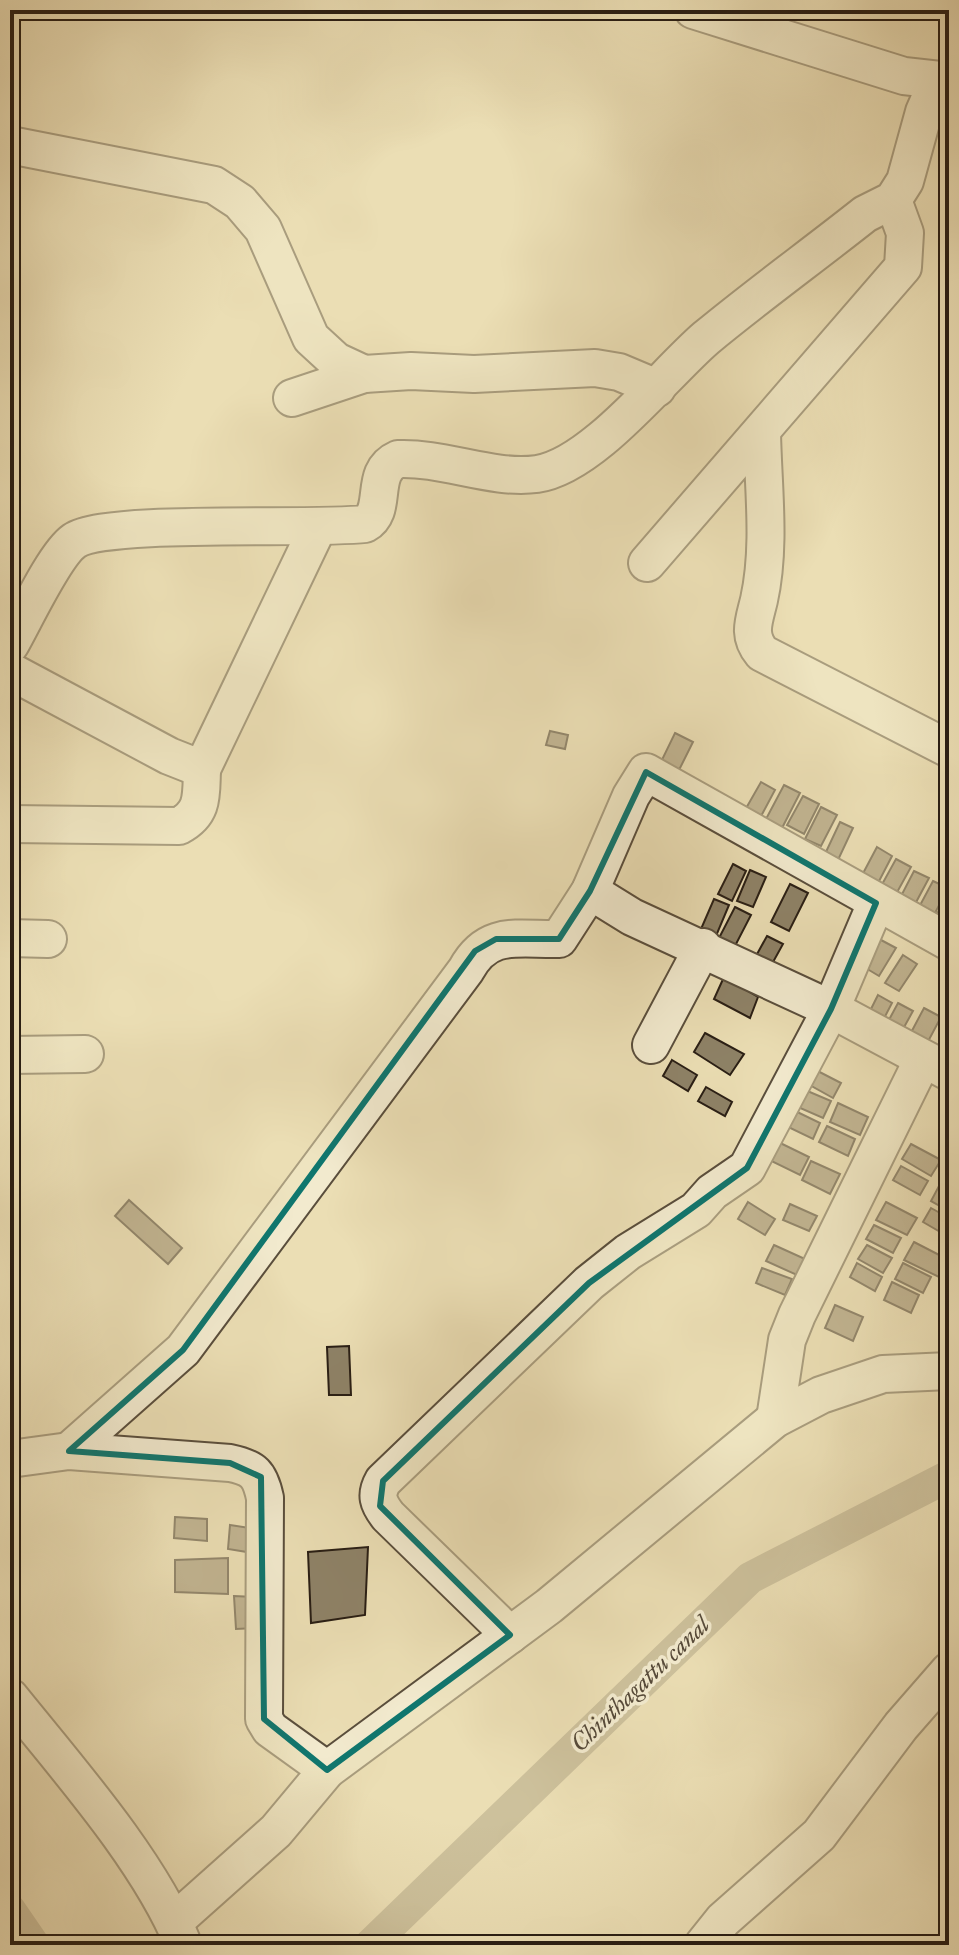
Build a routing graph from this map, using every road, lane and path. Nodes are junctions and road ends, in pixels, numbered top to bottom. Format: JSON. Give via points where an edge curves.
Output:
{"nodes":[{"id":1,"x":693,"y":10,"type":"edge"},
{"id":2,"x":943,"y":81,"type":"edge"},
{"id":3,"x":10,"y":145,"type":"edge"},
{"id":4,"x":893,"y":200,"type":"junction"},
{"id":5,"x":364,"y":374,"type":"junction"},
{"id":6,"x":657,"y":388,"type":"junction"},
{"id":7,"x":292,"y":398,"type":"dead end"},
{"id":8,"x":762,"y":432,"type":"junction"},
{"id":9,"x":318,"y":527,"type":"junction"},
{"id":10,"x":647,"y":563,"type":"dead end"},
{"id":11,"x":10,"y":645,"type":"edge"},
{"id":12,"x":10,"y":671,"type":"edge"},
{"id":13,"x":949,"y":749,"type":"edge"},
{"id":14,"x":202,"y":769,"type":"junction"},
{"id":15,"x":10,"y":824,"type":"edge"},
{"id":16,"x":590,"y":891,"type":"junction"},
{"id":17,"x":876,"y":903,"type":"junction"},
{"id":18,"x":10,"y":938,"type":"edge"},
{"id":19,"x":48,"y":939,"type":"dead end"},
{"id":20,"x":949,"y":942,"type":"edge"},
{"id":21,"x":703,"y":947,"type":"junction"},
{"id":22,"x":831,"y":1009,"type":"junction"},
{"id":23,"x":651,"y":1045,"type":"dead end"},
{"id":24,"x":85,"y":1054,"type":"dead end"},
{"id":25,"x":10,"y":1055,"type":"edge"},
{"id":26,"x":936,"y":1066,"type":"edge"},
{"id":27,"x":949,"y":1371,"type":"edge"},
{"id":28,"x":775,"y":1419,"type":"junction"},
{"id":29,"x":69,"y":1451,"type":"junction"},
{"id":30,"x":10,"y":1459,"type":"edge"},
{"id":31,"x":510,"y":1635,"type":"junction"},
{"id":32,"x":949,"y":1671,"type":"edge"},
{"id":33,"x":10,"y":1697,"type":"edge"},
{"id":34,"x":327,"y":1770,"type":"junction"},
{"id":35,"x":178,"y":1934,"type":"edge"},
{"id":36,"x":703,"y":1945,"type":"edge"}],
"edges":[{"from":1,"to":2,"type":"street","via":[[904,76]]},
{"from":2,"to":4,"type":"street","via":[[924,112],[905,181]]},
{"from":3,"to":5,"type":"street","via":[[214,185],[240,202],[263,229],[311,338],[336,361]]},
{"from":4,"to":6,"type":"street","via":[[865,214],[704,340]]},
{"from":4,"to":8,"type":"street","via":[[905,233],[903,267]]},
{"from":5,"to":6,"type":"street","via":[[595,368]]},
{"from":5,"to":7,"type":"street"},
{"from":6,"to":9,"type":"street","via":[[558,467],[522,474],[398,459],[381,475],[372,520]]},
{"from":8,"to":10,"type":"street"},
{"from":8,"to":13,"type":"street","via":[[764,575],[752,628],[755,644],[762,653]]},
{"from":9,"to":11,"type":"street","via":[[121,530],[75,540]]},
{"from":9,"to":14,"type":"street"},
{"from":12,"to":14,"type":"street"},
{"from":14,"to":15,"type":"street","via":[[200,806],[194,818],[179,826]]},
{"from":16,"to":17,"type":"street","via":[[646,772]]},
{"from":16,"to":21,"type":"street","via":[[632,917]]},
{"from":16,"to":29,"type":"street","via":[[559,939],[496,939],[475,951],[183,1350]]},
{"from":17,"to":20,"type":"street"},
{"from":17,"to":22,"type":"street"},
{"from":18,"to":19,"type":"street"},
{"from":21,"to":22,"type":"street"},
{"from":21,"to":23,"type":"street"},
{"from":22,"to":26,"type":"street"},
{"from":22,"to":31,"type":"street","via":[[747,1168],[589,1283],[377,1492],[388,1516]]},
{"from":24,"to":25,"type":"street"},
{"from":26,"to":28,"type":"street","via":[[797,1315],[787,1340]]},
{"from":27,"to":28,"type":"street","via":[[883,1374],[821,1395]]},
{"from":28,"to":31,"type":"street"},
{"from":29,"to":30,"type":"street"},
{"from":29,"to":34,"type":"street","via":[[230,1463],[250,1467],[261,1477],[264,1719]]},
{"from":31,"to":34,"type":"street"},
{"from":32,"to":36,"type":"street","via":[[819,1835],[723,1920]]},
{"from":33,"to":35,"type":"street","via":[[108,1821]]},
{"from":34,"to":35,"type":"street"}]}
